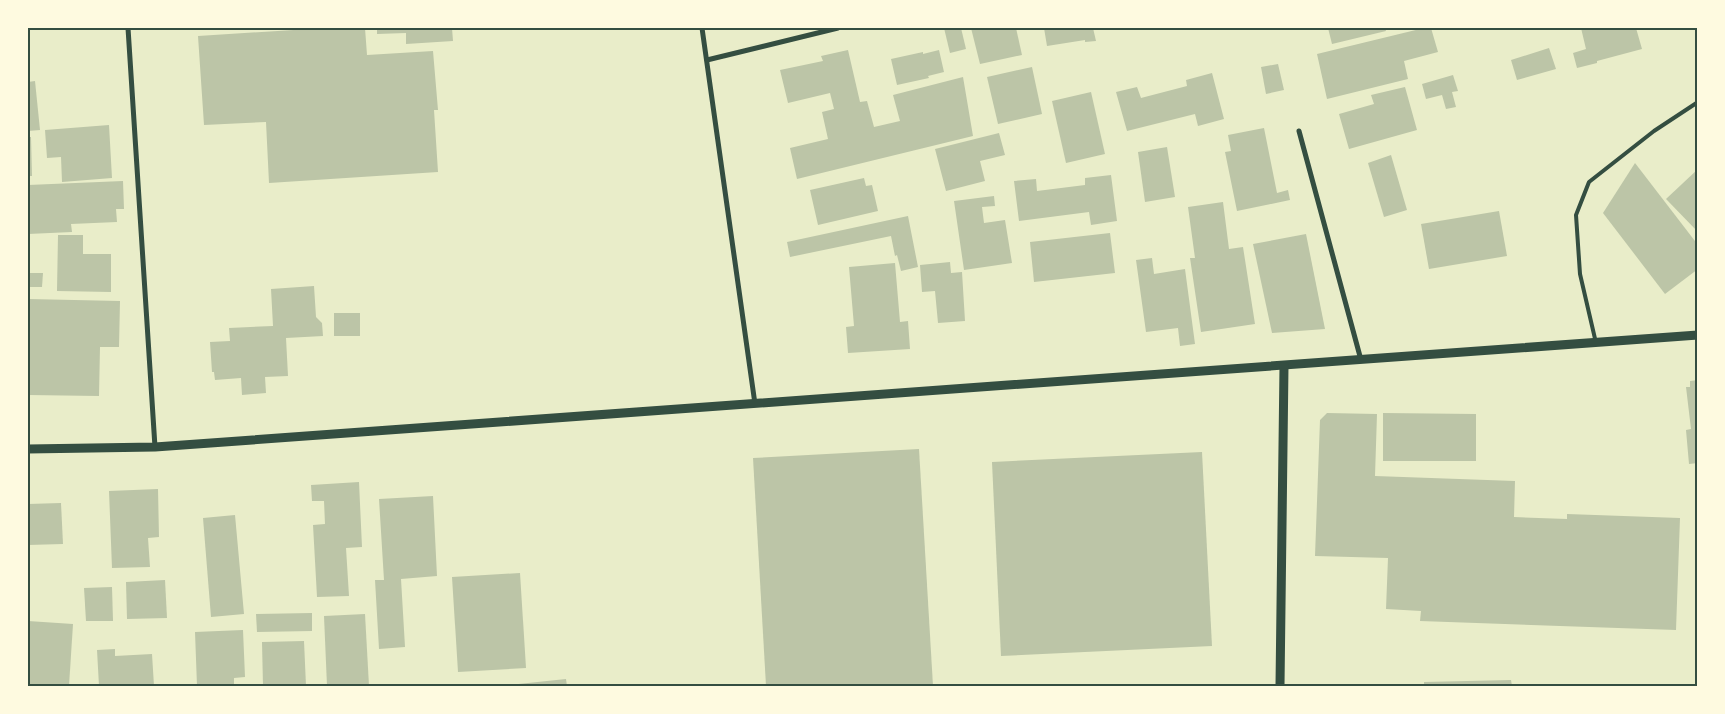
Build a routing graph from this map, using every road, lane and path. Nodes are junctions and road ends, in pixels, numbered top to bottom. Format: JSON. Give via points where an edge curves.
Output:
{"nodes":[{"id":1,"x":128,"y":28,"type":"edge"},
{"id":2,"x":702,"y":28,"type":"edge"},
{"id":3,"x":838,"y":28,"type":"edge"},
{"id":4,"x":707,"y":60,"type":"junction"},
{"id":5,"x":1698,"y":102,"type":"edge"},
{"id":6,"x":1298,"y":131,"type":"dead end"},
{"id":7,"x":1698,"y":335,"type":"edge"},
{"id":8,"x":1596,"y":343,"type":"junction"},
{"id":9,"x":1361,"y":360,"type":"junction"},
{"id":10,"x":1284,"y":366,"type":"junction"},
{"id":11,"x":755,"y":404,"type":"junction"},
{"id":12,"x":155,"y":447,"type":"junction"},
{"id":13,"x":28,"y":449,"type":"edge"},
{"id":14,"x":1280,"y":686,"type":"edge"}],
"edges":[{"from":1,"to":12,"type":"street"},
{"from":2,"to":4,"type":"street"},
{"from":3,"to":4,"type":"street"},
{"from":4,"to":11,"type":"street"},
{"from":5,"to":8,"type":"lane","via":[[1654,131],[1589,182],[1576,215],[1580,274]]},
{"from":6,"to":9,"type":"street"},
{"from":7,"to":8,"type":"street"},
{"from":8,"to":9,"type":"street"},
{"from":9,"to":10,"type":"street"},
{"from":10,"to":11,"type":"street"},
{"from":10,"to":14,"type":"street"},
{"from":11,"to":12,"type":"street"},
{"from":12,"to":13,"type":"street"}]}
